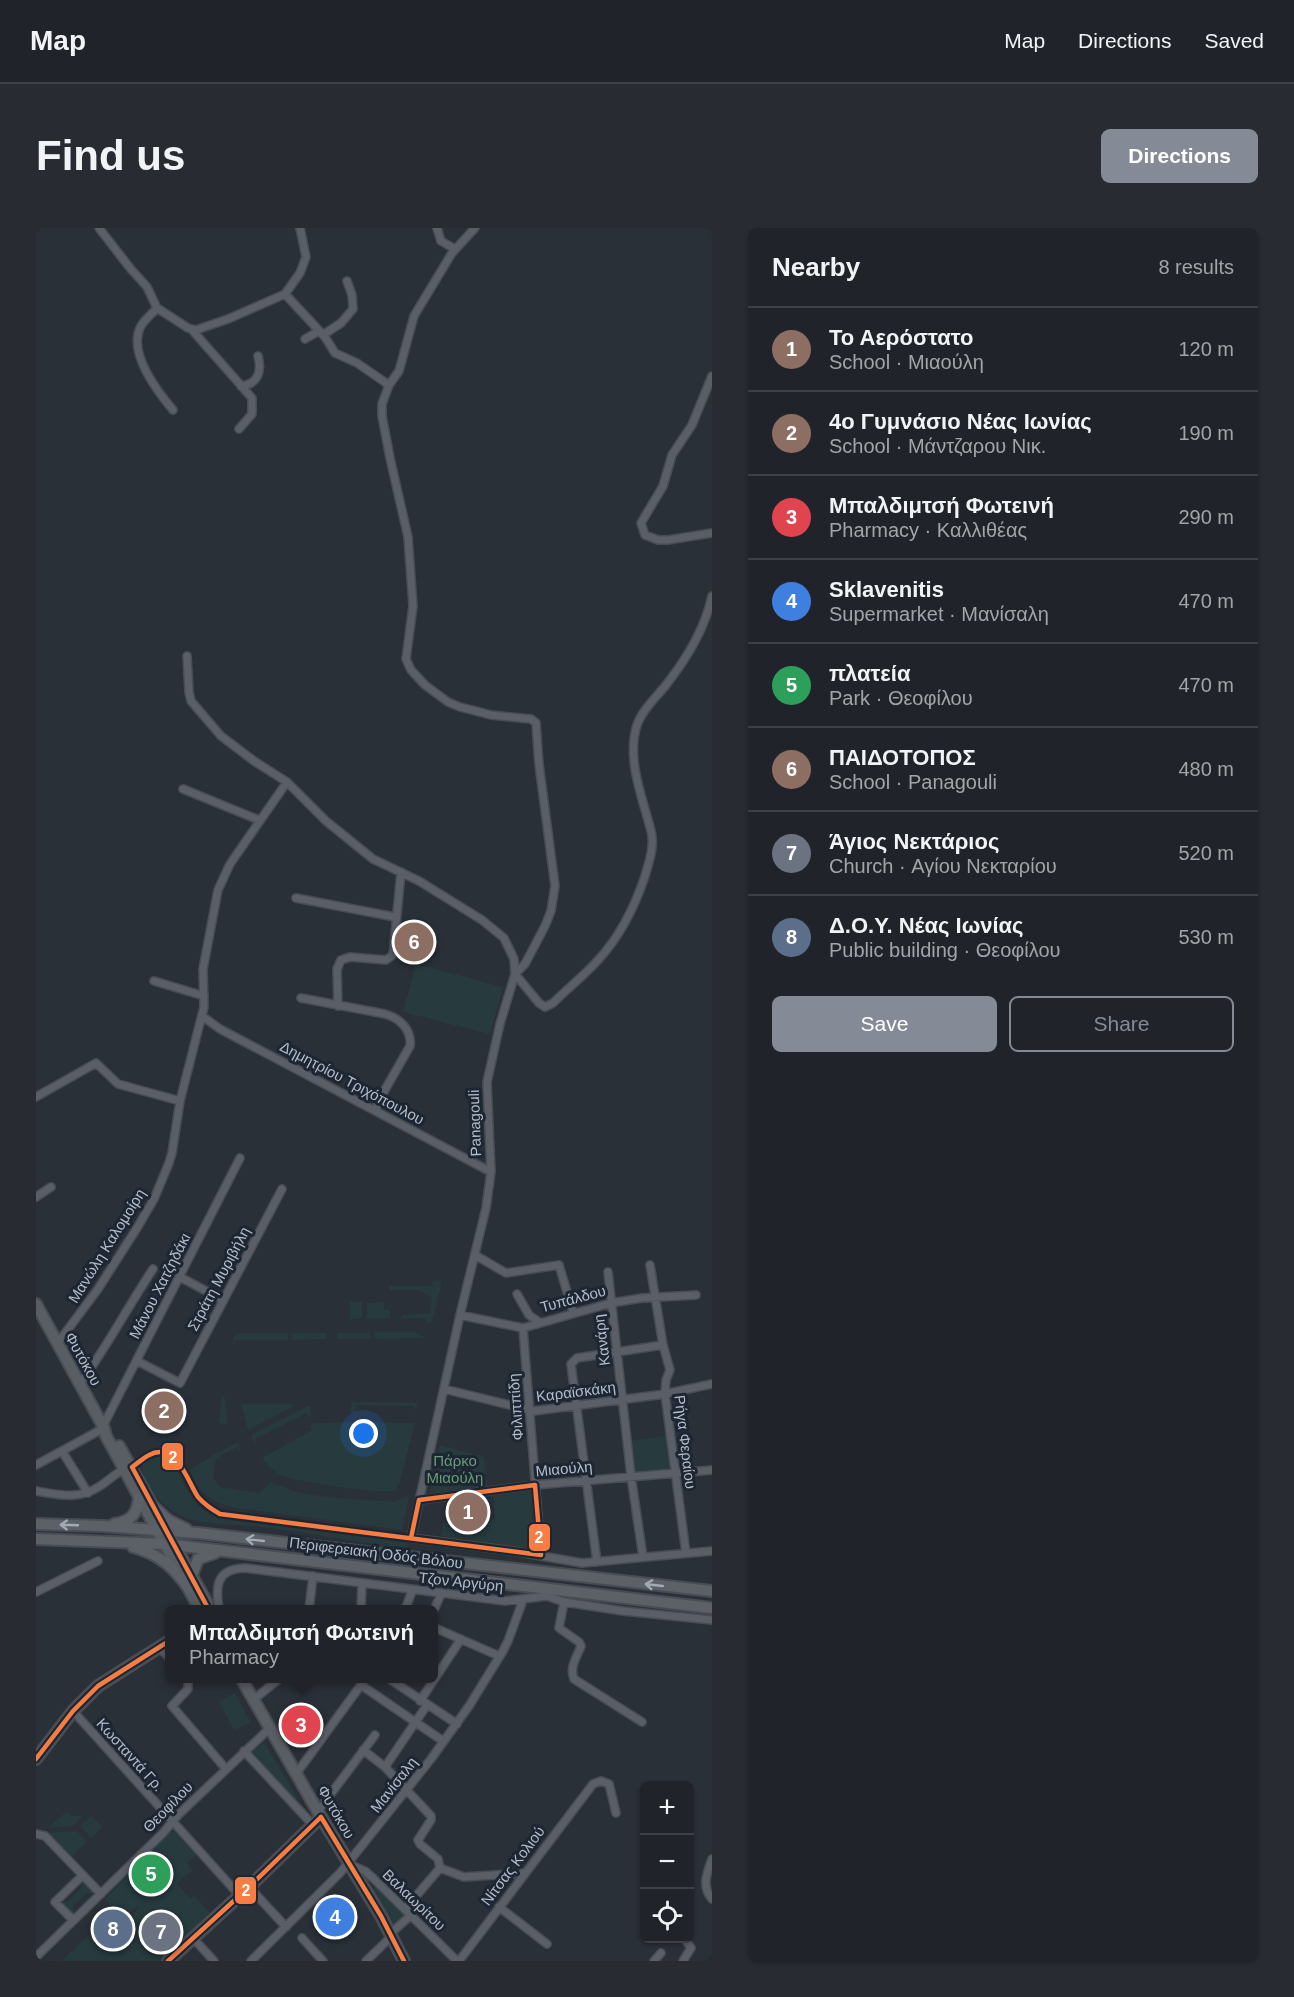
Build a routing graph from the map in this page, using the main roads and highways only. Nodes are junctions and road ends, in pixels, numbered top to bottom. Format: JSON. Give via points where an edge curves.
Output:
{"nodes":[{"id":1,"x":139,"y":1498,"type":"road end"},
{"id":2,"x":152,"y":1505,"type":"road end"},
{"id":3,"x":36,"y":1524,"type":"edge"},
{"id":4,"x":102,"y":1526,"type":"junction"},
{"id":5,"x":198,"y":1533,"type":"junction"},
{"id":6,"x":36,"y":1539,"type":"edge"},
{"id":7,"x":110,"y":1541,"type":"junction"},
{"id":8,"x":223,"y":1551,"type":"junction"},
{"id":9,"x":192,"y":1575,"type":"road end"},
{"id":10,"x":189,"y":1589,"type":"road end"},
{"id":11,"x":712,"y":1591,"type":"edge"},
{"id":12,"x":712,"y":1608,"type":"edge"}],
"edges":[{"from":1,"to":4,"type":"main road","via":[[132,1518]]},
{"from":2,"to":5,"type":"main road","via":[[168,1520]]},
{"from":4,"to":3,"type":"main road","name":"Περιφερειακή Οδός Βόλου","one_way":true},
{"from":4,"to":5,"type":"main road","name":"Περιφερειακή Οδός Βόλου"},
{"from":11,"to":5,"type":"main road","name":"Περιφερειακή Οδός Βόλου","one_way":true},
{"from":6,"to":7,"type":"main road","name":"Περιφερειακή Οδός Βόλου"},
{"from":7,"to":8,"type":"main road","name":"Περιφερειακή Οδός Βόλου"},
{"from":7,"to":10,"type":"main road","via":[[158,1556],[172,1566]]},
{"from":8,"to":9,"type":"main road","via":[[200,1558]]},
{"from":8,"to":12,"type":"main road","name":"Περιφερειακή Οδός Βόλου"}]}
